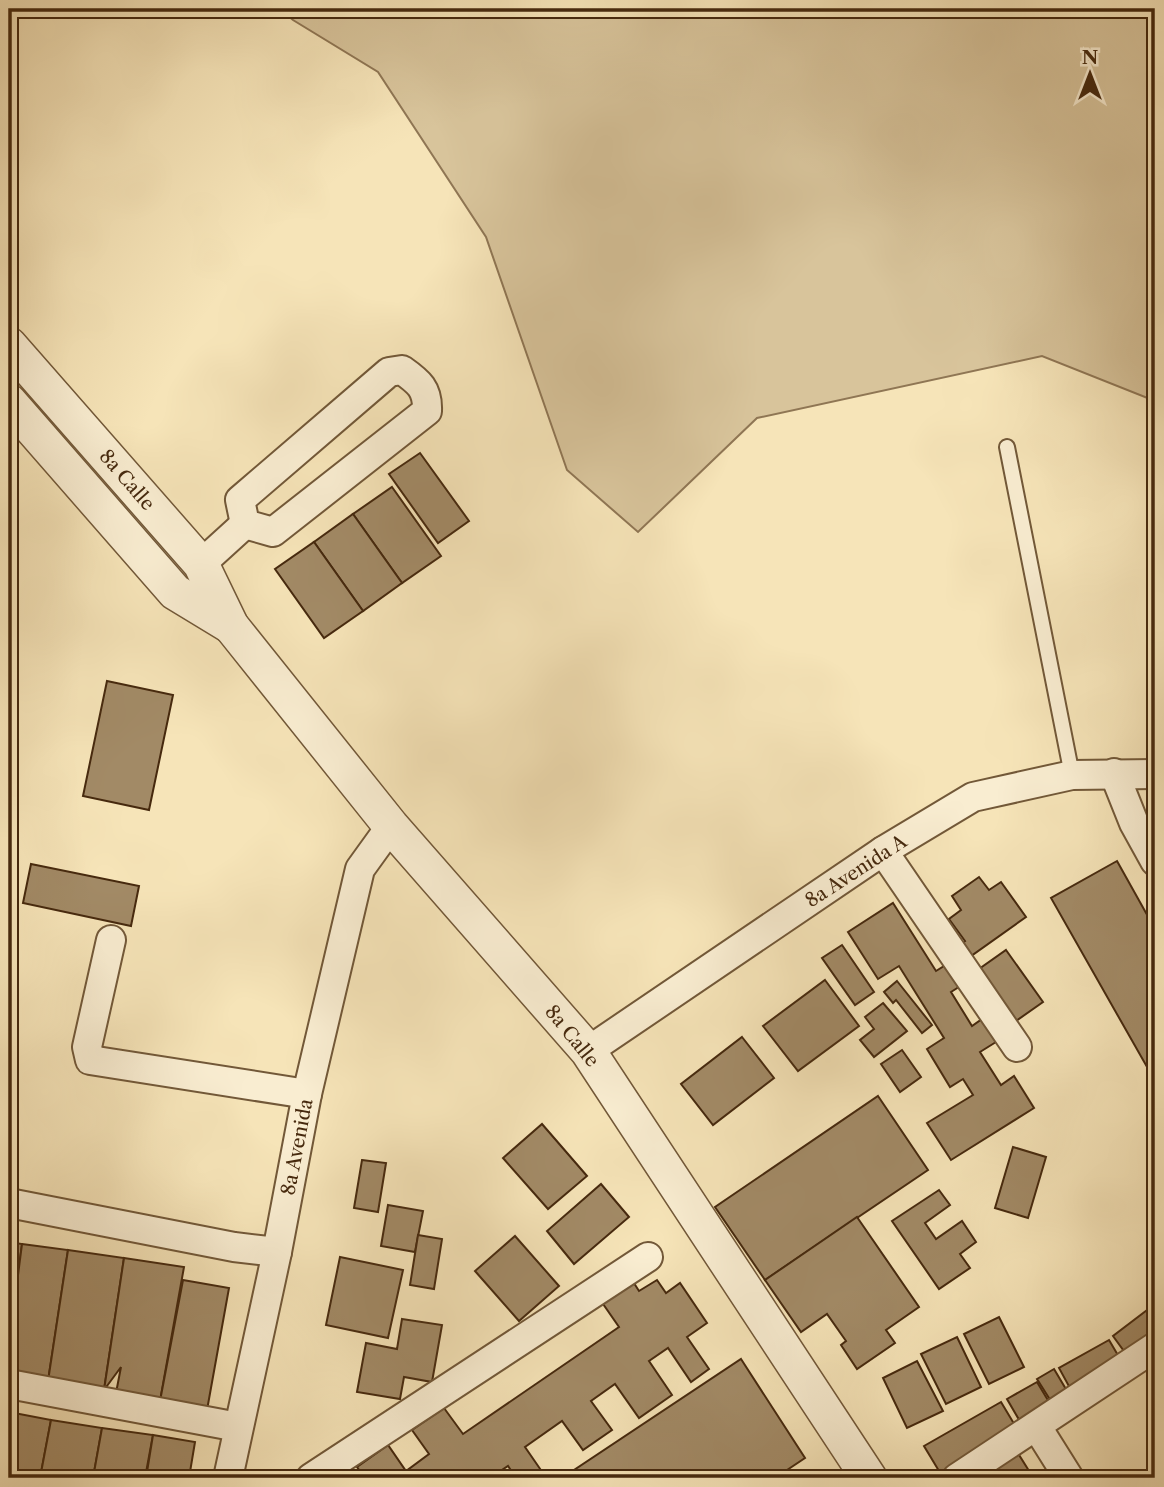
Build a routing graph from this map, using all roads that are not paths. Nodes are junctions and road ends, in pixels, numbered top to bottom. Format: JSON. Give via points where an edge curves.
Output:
{"nodes":[{"id":1,"x":9,"y":345,"type":"edge"},
{"id":2,"x":9,"y":402,"type":"edge"},
{"id":3,"x":1007,"y":447,"type":"dead end"},
{"id":4,"x":244,"y":524,"type":"junction"},
{"id":5,"x":201,"y":564,"type":"junction"},
{"id":6,"x":231,"y":626,"type":"junction"},
{"id":7,"x":1114,"y":773,"type":"junction"},
{"id":8,"x":1155,"y":774,"type":"edge"},
{"id":9,"x":1072,"y":775,"type":"junction"},
{"id":10,"x":391,"y":826,"type":"junction"},
{"id":11,"x":883,"y":851,"type":"junction"},
{"id":12,"x":1155,"y":861,"type":"edge"},
{"id":13,"x":111,"y":940,"type":"dead end"},
{"id":14,"x":1017,"y":1047,"type":"dead end"},
{"id":15,"x":588,"y":1052,"type":"junction"},
{"id":16,"x":307,"y":1094,"type":"junction"},
{"id":17,"x":9,"y":1203,"type":"edge"},
{"id":18,"x":277,"y":1252,"type":"junction"},
{"id":19,"x":648,"y":1257,"type":"dead end"},
{"id":20,"x":1155,"y":1346,"type":"edge"},
{"id":21,"x":9,"y":1384,"type":"edge"},
{"id":22,"x":239,"y":1427,"type":"junction"},
{"id":23,"x":1037,"y":1427,"type":"junction"},
{"id":24,"x":228,"y":1478,"type":"edge"},
{"id":25,"x":311,"y":1478,"type":"edge"},
{"id":26,"x":869,"y":1478,"type":"edge"},
{"id":27,"x":957,"y":1478,"type":"edge"},
{"id":28,"x":1069,"y":1478,"type":"edge"}],
"edges":[{"from":1,"to":5,"type":"street","name":"8a Calle"},
{"from":2,"to":6,"type":"street","name":"8a Calle","via":[[175,592]]},
{"from":3,"to":9,"type":"lane"},
{"from":4,"to":4,"type":"street","via":[[273,532],[427,411],[428,397],[417,381],[402,370],[389,372],[240,499]]},
{"from":4,"to":5,"type":"street"},
{"from":5,"to":6,"type":"street","name":"8a Calle"},
{"from":6,"to":10,"type":"street","name":"8a Calle"},
{"from":7,"to":8,"type":"street","name":"8a Avenida A"},
{"from":7,"to":9,"type":"street","name":"8a Avenida A"},
{"from":7,"to":12,"type":"street"},
{"from":9,"to":11,"type":"street","name":"8a Avenida A","via":[[973,797]]},
{"from":10,"to":15,"type":"street","name":"8a Calle"},
{"from":10,"to":16,"type":"street","name":"8a Avenida","via":[[360,869]]},
{"from":11,"to":14,"type":"street"},
{"from":11,"to":15,"type":"street","name":"8a Avenida A"},
{"from":13,"to":16,"type":"street","via":[[87,1046],[90,1059]]},
{"from":15,"to":26,"type":"street","name":"8a Calle"},
{"from":16,"to":18,"type":"street","name":"8a Avenida"},
{"from":17,"to":18,"type":"street"},
{"from":18,"to":22,"type":"street","name":"8a Avenida"},
{"from":19,"to":25,"type":"street"},
{"from":20,"to":23,"type":"street"},
{"from":21,"to":22,"type":"street"},
{"from":22,"to":24,"type":"street","name":"8a Avenida"},
{"from":23,"to":27,"type":"street"},
{"from":23,"to":28,"type":"street"}]}
